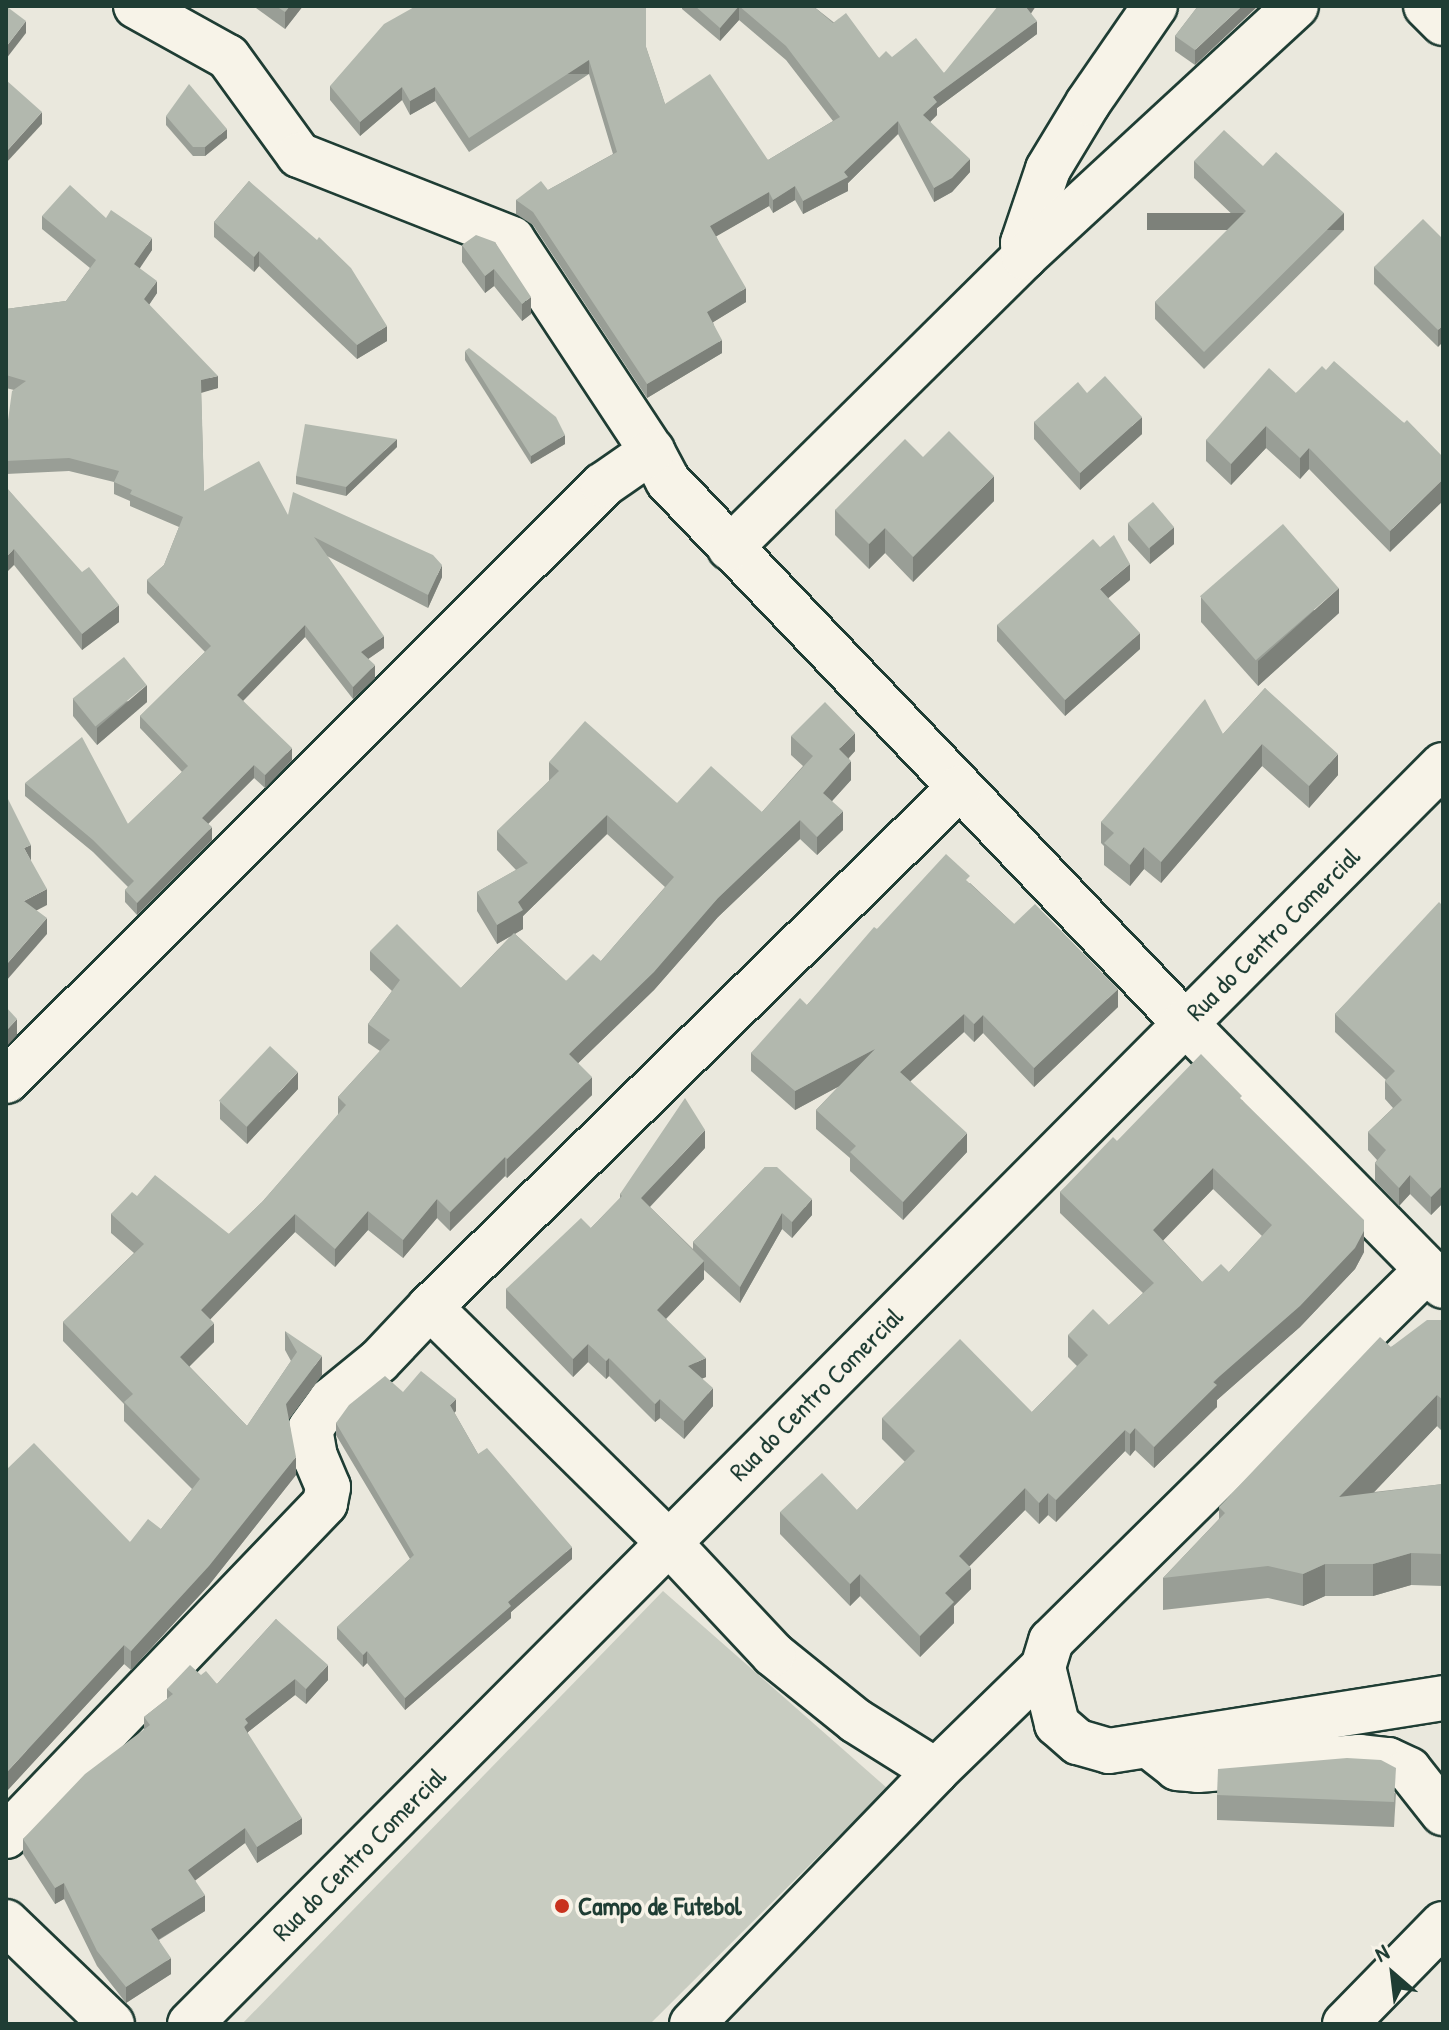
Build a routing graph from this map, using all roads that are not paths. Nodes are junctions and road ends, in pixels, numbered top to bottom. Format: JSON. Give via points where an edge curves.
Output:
{"nodes":[{"id":1,"x":136,"y":6,"type":"edge"},
{"id":2,"x":1155,"y":6,"type":"edge"},
{"id":3,"x":1296,"y":6,"type":"edge"},
{"id":4,"x":1426,"y":6,"type":"edge"},
{"id":5,"x":1443,"y":23,"type":"edge"},
{"id":6,"x":1024,"y":257,"type":"junction"},
{"id":7,"x":652,"y":451,"type":"junction"},
{"id":8,"x":730,"y":548,"type":"junction"},
{"id":9,"x":1443,"y":765,"type":"edge"},
{"id":10,"x":959,"y":788,"type":"junction"},
{"id":11,"x":1184,"y":1022,"type":"junction"},
{"id":12,"x":6,"y":1081,"type":"edge"},
{"id":13,"x":1435,"y":1278,"type":"edge"},
{"id":14,"x":430,"y":1307,"type":"junction"},
{"id":15,"x":669,"y":1543,"type":"junction"},
{"id":16,"x":1043,"y":1667,"type":"junction"},
{"id":17,"x":1443,"y":1698,"type":"edge"},
{"id":18,"x":1148,"y":1745,"type":"junction"},
{"id":19,"x":936,"y":1771,"type":"junction"},
{"id":20,"x":1443,"y":1813,"type":"edge"},
{"id":21,"x":6,"y":1836,"type":"edge"},
{"id":22,"x":6,"y":1922,"type":"edge"},
{"id":23,"x":1443,"y":1924,"type":"edge"},
{"id":24,"x":112,"y":2024,"type":"edge"},
{"id":25,"x":190,"y":2024,"type":"edge"},
{"id":26,"x":692,"y":2024,"type":"edge"},
{"id":27,"x":1345,"y":2024,"type":"edge"}],
"edges":[{"from":1,"to":7,"type":"street","via":[[228,57],[299,155],[512,239]]},
{"from":2,"to":6,"type":"street","via":[[1048,169],[1023,243]]},
{"from":3,"to":6,"type":"street"},
{"from":4,"to":5,"type":"street"},
{"from":6,"to":8,"type":"street"},
{"from":7,"to":8,"type":"street","via":[[668,481]]},
{"from":7,"to":12,"type":"street","via":[[603,485]]},
{"from":8,"to":10,"type":"street"},
{"from":9,"to":11,"type":"street","name":"Rua do Centro Comercial"},
{"from":10,"to":11,"type":"street"},
{"from":10,"to":14,"type":"street"},
{"from":11,"to":13,"type":"street"},
{"from":11,"to":15,"type":"street","name":"Rua do Centro Comercial"},
{"from":13,"to":16,"type":"street","via":[[1051,1641]]},
{"from":14,"to":15,"type":"street"},
{"from":14,"to":21,"type":"street","via":[[379,1361],[331,1400],[310,1429],[328,1487],[325,1503]]},
{"from":15,"to":19,"type":"street","via":[[773,1654],[856,1721]]},
{"from":15,"to":25,"type":"street","name":"Rua do Centro Comercial"},
{"from":16,"to":18,"type":"street","via":[[1057,1724],[1078,1742],[1109,1751]]},
{"from":16,"to":19,"type":"street"},
{"from":17,"to":18,"type":"street"},
{"from":18,"to":20,"type":"street","via":[[1177,1768],[1198,1770],[1359,1757],[1388,1760],[1409,1770]]},
{"from":19,"to":26,"type":"street"},
{"from":22,"to":24,"type":"street"},
{"from":23,"to":27,"type":"street"}]}
